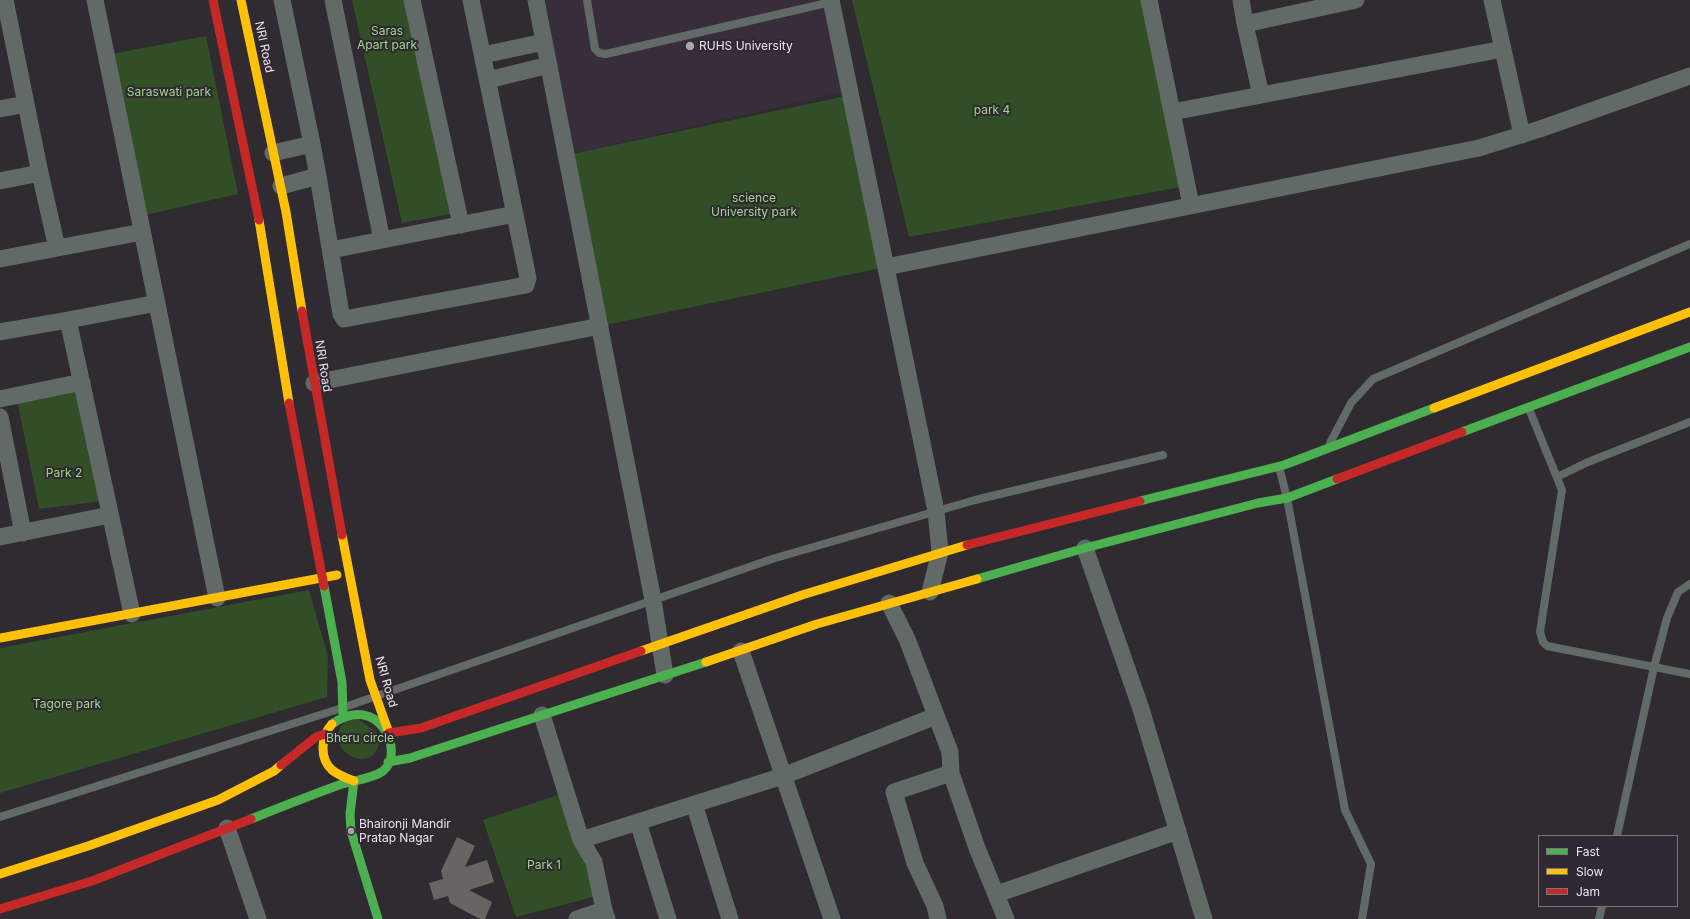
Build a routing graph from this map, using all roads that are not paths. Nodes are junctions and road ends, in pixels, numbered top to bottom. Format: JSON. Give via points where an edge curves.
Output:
{"nodes":[{"id":1,"x":6,"y":0,"type":"edge"},
{"id":2,"x":95,"y":0,"type":"edge"},
{"id":3,"x":213,"y":0,"type":"edge"},
{"id":4,"x":242,"y":0,"type":"edge"},
{"id":5,"x":282,"y":0,"type":"edge"},
{"id":6,"x":333,"y":0,"type":"edge"},
{"id":7,"x":412,"y":0,"type":"edge"},
{"id":8,"x":471,"y":0,"type":"edge"},
{"id":9,"x":536,"y":0,"type":"edge"},
{"id":10,"x":587,"y":0,"type":"edge"},
{"id":11,"x":1149,"y":0,"type":"edge"},
{"id":12,"x":1241,"y":0,"type":"edge"},
{"id":13,"x":1356,"y":0,"type":"edge"},
{"id":14,"x":1492,"y":0,"type":"edge"},
{"id":15,"x":831,"y":1,"type":"edge"},
{"id":16,"x":1245,"y":24,"type":"junction"},
{"id":17,"x":544,"y":42,"type":"junction"},
{"id":18,"x":1503,"y":49,"type":"junction"},
{"id":19,"x":483,"y":55,"type":"junction"},
{"id":20,"x":549,"y":65,"type":"junction"},
{"id":21,"x":1690,"y":76,"type":"edge"},
{"id":22,"x":488,"y":80,"type":"junction"},
{"id":23,"x":1261,"y":95,"type":"junction"},
{"id":24,"x":26,"y":104,"type":"junction"},
{"id":25,"x":0,"y":109,"type":"edge"},
{"id":26,"x":1172,"y":112,"type":"junction"},
{"id":27,"x":1522,"y":135,"type":"junction"},
{"id":28,"x":312,"y":144,"type":"junction"},
{"id":29,"x":273,"y":153,"type":"junction"},
{"id":30,"x":40,"y":173,"type":"junction"},
{"id":31,"x":318,"y":176,"type":"junction"},
{"id":32,"x":0,"y":180,"type":"edge"},
{"id":33,"x":280,"y":186,"type":"junction"},
{"id":34,"x":1191,"y":205,"type":"junction"},
{"id":35,"x":515,"y":214,"type":"junction"},
{"id":36,"x":461,"y":225,"type":"junction"},
{"id":37,"x":142,"y":232,"type":"junction"},
{"id":38,"x":382,"y":240,"type":"junction"},
{"id":39,"x":1690,"y":244,"type":"edge"},
{"id":40,"x":57,"y":248,"type":"junction"},
{"id":41,"x":331,"y":250,"type":"junction"},
{"id":42,"x":0,"y":259,"type":"edge"},
{"id":43,"x":886,"y":267,"type":"junction"},
{"id":44,"x":157,"y":302,"type":"junction"},
{"id":45,"x":1690,"y":312,"type":"edge"},
{"id":46,"x":68,"y":320,"type":"junction"},
{"id":47,"x":600,"y":326,"type":"junction"},
{"id":48,"x":0,"y":332,"type":"edge"},
{"id":49,"x":1690,"y":347,"type":"edge"},
{"id":50,"x":82,"y":382,"type":"junction"},
{"id":51,"x":314,"y":384,"type":"junction"},
{"id":52,"x":0,"y":399,"type":"edge"},
{"id":53,"x":1528,"y":407,"type":"junction"},
{"id":54,"x":0,"y":417,"type":"edge"},
{"id":55,"x":1690,"y":422,"type":"edge"},
{"id":56,"x":1327,"y":449,"type":"junction"},
{"id":57,"x":1163,"y":455,"type":"dead end"},
{"id":58,"x":1278,"y":466,"type":"junction"},
{"id":59,"x":1557,"y":476,"type":"junction"},
{"id":60,"x":1287,"y":498,"type":"junction"},
{"id":61,"x":936,"y":511,"type":"junction"},
{"id":62,"x":110,"y":515,"type":"junction"},
{"id":63,"x":23,"y":533,"type":"junction"},
{"id":64,"x":0,"y":537,"type":"edge"},
{"id":65,"x":1085,"y":548,"type":"junction"},
{"id":66,"x":940,"y":552,"type":"junction"},
{"id":67,"x":350,"y":572,"type":"junction"},
{"id":68,"x":322,"y":578,"type":"junction"},
{"id":69,"x":1690,"y":584,"type":"edge"},
{"id":70,"x":930,"y":592,"type":"junction"},
{"id":71,"x":217,"y":598,"type":"junction"},
{"id":72,"x":654,"y":600,"type":"junction"},
{"id":73,"x":889,"y":603,"type":"junction"},
{"id":74,"x":132,"y":614,"type":"junction"},
{"id":75,"x":0,"y":638,"type":"edge"},
{"id":76,"x":660,"y":645,"type":"junction"},
{"id":77,"x":741,"y":651,"type":"junction"},
{"id":78,"x":1654,"y":667,"type":"junction"},
{"id":79,"x":1690,"y":674,"type":"edge"},
{"id":80,"x":665,"y":675,"type":"junction"},
{"id":81,"x":376,"y":695,"type":"junction"},
{"id":82,"x":342,"y":712,"type":"junction"},
{"id":83,"x":542,"y":715,"type":"junction"},
{"id":84,"x":936,"y":716,"type":"junction"},
{"id":85,"x":326,"y":734,"type":"junction"},
{"id":86,"x":389,"y":734,"type":"junction"},
{"id":87,"x":388,"y":762,"type":"junction"},
{"id":88,"x":951,"y":773,"type":"junction"},
{"id":89,"x":783,"y":776,"type":"junction"},
{"id":90,"x":354,"y":781,"type":"junction"},
{"id":91,"x":321,"y":792,"type":"junction"},
{"id":92,"x":335,"y":798,"type":"dead end"},
{"id":93,"x":694,"y":804,"type":"junction"},
{"id":94,"x":341,"y":811,"type":"dead end"},
{"id":95,"x":0,"y":817,"type":"edge"},
{"id":96,"x":638,"y":822,"type":"junction"},
{"id":97,"x":227,"y":828,"type":"junction"},
{"id":98,"x":351,"y":831,"type":"junction"},
{"id":99,"x":1178,"y":831,"type":"junction"},
{"id":100,"x":1617,"y":835,"type":"edge"},
{"id":101,"x":581,"y":840,"type":"junction"},
{"id":102,"x":0,"y":874,"type":"edge"},
{"id":103,"x":997,"y":894,"type":"junction"},
{"id":104,"x":1602,"y":907,"type":"edge"},
{"id":105,"x":0,"y":909,"type":"edge"},
{"id":106,"x":606,"y":915,"type":"edge"},
{"id":107,"x":258,"y":919,"type":"edge"},
{"id":108,"x":378,"y":919,"type":"edge"},
{"id":109,"x":576,"y":919,"type":"edge"},
{"id":110,"x":668,"y":919,"type":"edge"},
{"id":111,"x":730,"y":919,"type":"edge"},
{"id":112,"x":832,"y":919,"type":"edge"},
{"id":113,"x":938,"y":919,"type":"edge"},
{"id":114,"x":1006,"y":919,"type":"edge"},
{"id":115,"x":1204,"y":919,"type":"edge"},
{"id":116,"x":1362,"y":919,"type":"edge"},
{"id":117,"x":1599,"y":919,"type":"edge"}],
"edges":[{"from":1,"to":24,"type":"street"},
{"from":2,"to":37,"type":"street"},
{"from":3,"to":68,"type":"street","via":[[258,214],[291,415]]},
{"from":4,"to":29,"type":"street","name":"NRI Road"},
{"from":5,"to":28,"type":"street"},
{"from":6,"to":38,"type":"street"},
{"from":7,"to":36,"type":"street"},
{"from":8,"to":19,"type":"street"},
{"from":9,"to":17,"type":"street"},
{"from":10,"to":15,"type":"lane","via":[[595,49],[606,54]]},
{"from":11,"to":26,"type":"street"},
{"from":12,"to":16,"type":"street"},
{"from":13,"to":16,"type":"street"},
{"from":14,"to":18,"type":"street"},
{"from":15,"to":43,"type":"street"},
{"from":16,"to":23,"type":"street"},
{"from":17,"to":19,"type":"street"},
{"from":17,"to":20,"type":"street"},
{"from":18,"to":23,"type":"street"},
{"from":18,"to":27,"type":"street"},
{"from":19,"to":22,"type":"street"},
{"from":20,"to":22,"type":"street"},
{"from":20,"to":47,"type":"street"},
{"from":21,"to":27,"type":"street"},
{"from":22,"to":35,"type":"street"},
{"from":23,"to":26,"type":"street"},
{"from":24,"to":25,"type":"street"},
{"from":24,"to":30,"type":"street"},
{"from":26,"to":34,"type":"street"},
{"from":27,"to":34,"type":"street","via":[[1479,148]]},
{"from":28,"to":29,"type":"street"},
{"from":28,"to":31,"type":"street"},
{"from":29,"to":33,"type":"street","name":"NRI Road"},
{"from":30,"to":32,"type":"street"},
{"from":30,"to":40,"type":"street"},
{"from":31,"to":33,"type":"street"},
{"from":31,"to":41,"type":"street"},
{"from":33,"to":51,"type":"street","name":"NRI Road"},
{"from":34,"to":43,"type":"street"},
{"from":35,"to":36,"type":"street"},
{"from":35,"to":41,"type":"street","via":[[528,278],[526,285],[388,312],[344,319],[341,314]]},
{"from":36,"to":38,"type":"street"},
{"from":37,"to":40,"type":"street"},
{"from":37,"to":44,"type":"street"},
{"from":38,"to":41,"type":"street"},
{"from":39,"to":56,"type":"lane","via":[[1373,378],[1350,404]]},
{"from":40,"to":42,"type":"street"},
{"from":43,"to":61,"type":"street"},
{"from":44,"to":46,"type":"street"},
{"from":44,"to":71,"type":"street"},
{"from":45,"to":56,"type":"street"},
{"from":46,"to":48,"type":"street"},
{"from":46,"to":50,"type":"street"},
{"from":47,"to":51,"type":"street"},
{"from":47,"to":72,"type":"street"},
{"from":49,"to":53,"type":"street"},
{"from":50,"to":52,"type":"street"},
{"from":50,"to":62,"type":"street"},
{"from":51,"to":67,"type":"street","name":"NRI Road"},
{"from":53,"to":59,"type":"lane"},
{"from":53,"to":60,"type":"street"},
{"from":54,"to":63,"type":"street"},
{"from":55,"to":59,"type":"lane"},
{"from":56,"to":58,"type":"street"},
{"from":57,"to":61,"type":"lane"},
{"from":58,"to":60,"type":"lane"},
{"from":58,"to":66,"type":"street"},
{"from":59,"to":78,"type":"lane","via":[[1562,490],[1540,632],[1543,642],[1547,646]]},
{"from":60,"to":65,"type":"street","via":[[1258,503]]},
{"from":60,"to":116,"type":"lane","via":[[1345,810],[1371,864]]},
{"from":61,"to":66,"type":"street"},
{"from":61,"to":72,"type":"lane","via":[[772,559]]},
{"from":62,"to":63,"type":"street"},
{"from":62,"to":74,"type":"street"},
{"from":63,"to":64,"type":"street"},
{"from":65,"to":70,"type":"street"},
{"from":65,"to":99,"type":"street","via":[[1141,709]]},
{"from":66,"to":70,"type":"street"},
{"from":66,"to":76,"type":"street","via":[[802,595]]},
{"from":67,"to":68,"type":"street"},
{"from":67,"to":81,"type":"street","name":"NRI Road","via":[[370,680]]},
{"from":68,"to":71,"type":"street"},
{"from":68,"to":82,"type":"street","via":[[342,682]]},
{"from":69,"to":78,"type":"lane","via":[[1678,592],[1672,605]]},
{"from":70,"to":73,"type":"street"},
{"from":71,"to":74,"type":"street"},
{"from":72,"to":76,"type":"street"},
{"from":72,"to":81,"type":"lane"},
{"from":73,"to":77,"type":"street","via":[[816,624]]},
{"from":73,"to":84,"type":"street","via":[[907,639]]},
{"from":74,"to":75,"type":"street"},
{"from":76,"to":80,"type":"street"},
{"from":76,"to":86,"type":"street","via":[[422,728]]},
{"from":77,"to":80,"type":"street"},
{"from":77,"to":89,"type":"street"},
{"from":78,"to":79,"type":"lane"},
{"from":78,"to":100,"type":"lane"},
{"from":80,"to":83,"type":"street"},
{"from":81,"to":82,"type":"lane"},
{"from":81,"to":86,"type":"street","name":"NRI Road"},
{"from":82,"to":85,"type":"street"},
{"from":82,"to":86,"type":"street","via":[[369,715],[381,722]]},
{"from":82,"to":95,"type":"lane"},
{"from":83,"to":87,"type":"street","via":[[410,758]]},
{"from":83,"to":101,"type":"street"},
{"from":84,"to":88,"type":"street","via":[[950,752]]},
{"from":84,"to":89,"type":"street"},
{"from":85,"to":90,"type":"street","via":[[323,746],[325,759],[331,770]]},
{"from":85,"to":102,"type":"street","via":[[316,737],[274,771],[218,800]]},
{"from":86,"to":87,"type":"street","via":[[391,755]]},
{"from":87,"to":90,"type":"street","via":[[375,777]]},
{"from":88,"to":103,"type":"street","via":[[977,848]]},
{"from":88,"to":113,"type":"street","via":[[894,792],[915,863],[935,906]]},
{"from":89,"to":93,"type":"street"},
{"from":89,"to":112,"type":"street"},
{"from":90,"to":91,"type":"street"},
{"from":90,"to":98,"type":"street","via":[[350,814]]},
{"from":91,"to":92,"type":"street"},
{"from":91,"to":97,"type":"street"},
{"from":93,"to":96,"type":"street"},
{"from":93,"to":111,"type":"street"},
{"from":94,"to":98,"type":"street"},
{"from":96,"to":101,"type":"street"},
{"from":96,"to":110,"type":"street"},
{"from":97,"to":105,"type":"street","via":[[92,881]]},
{"from":97,"to":107,"type":"street"},
{"from":98,"to":108,"type":"street"},
{"from":99,"to":103,"type":"street"},
{"from":99,"to":115,"type":"street"},
{"from":101,"to":106,"type":"street","via":[[594,862]]},
{"from":103,"to":114,"type":"street"},
{"from":104,"to":117,"type":"lane"},
{"from":106,"to":109,"type":"street"}]}
